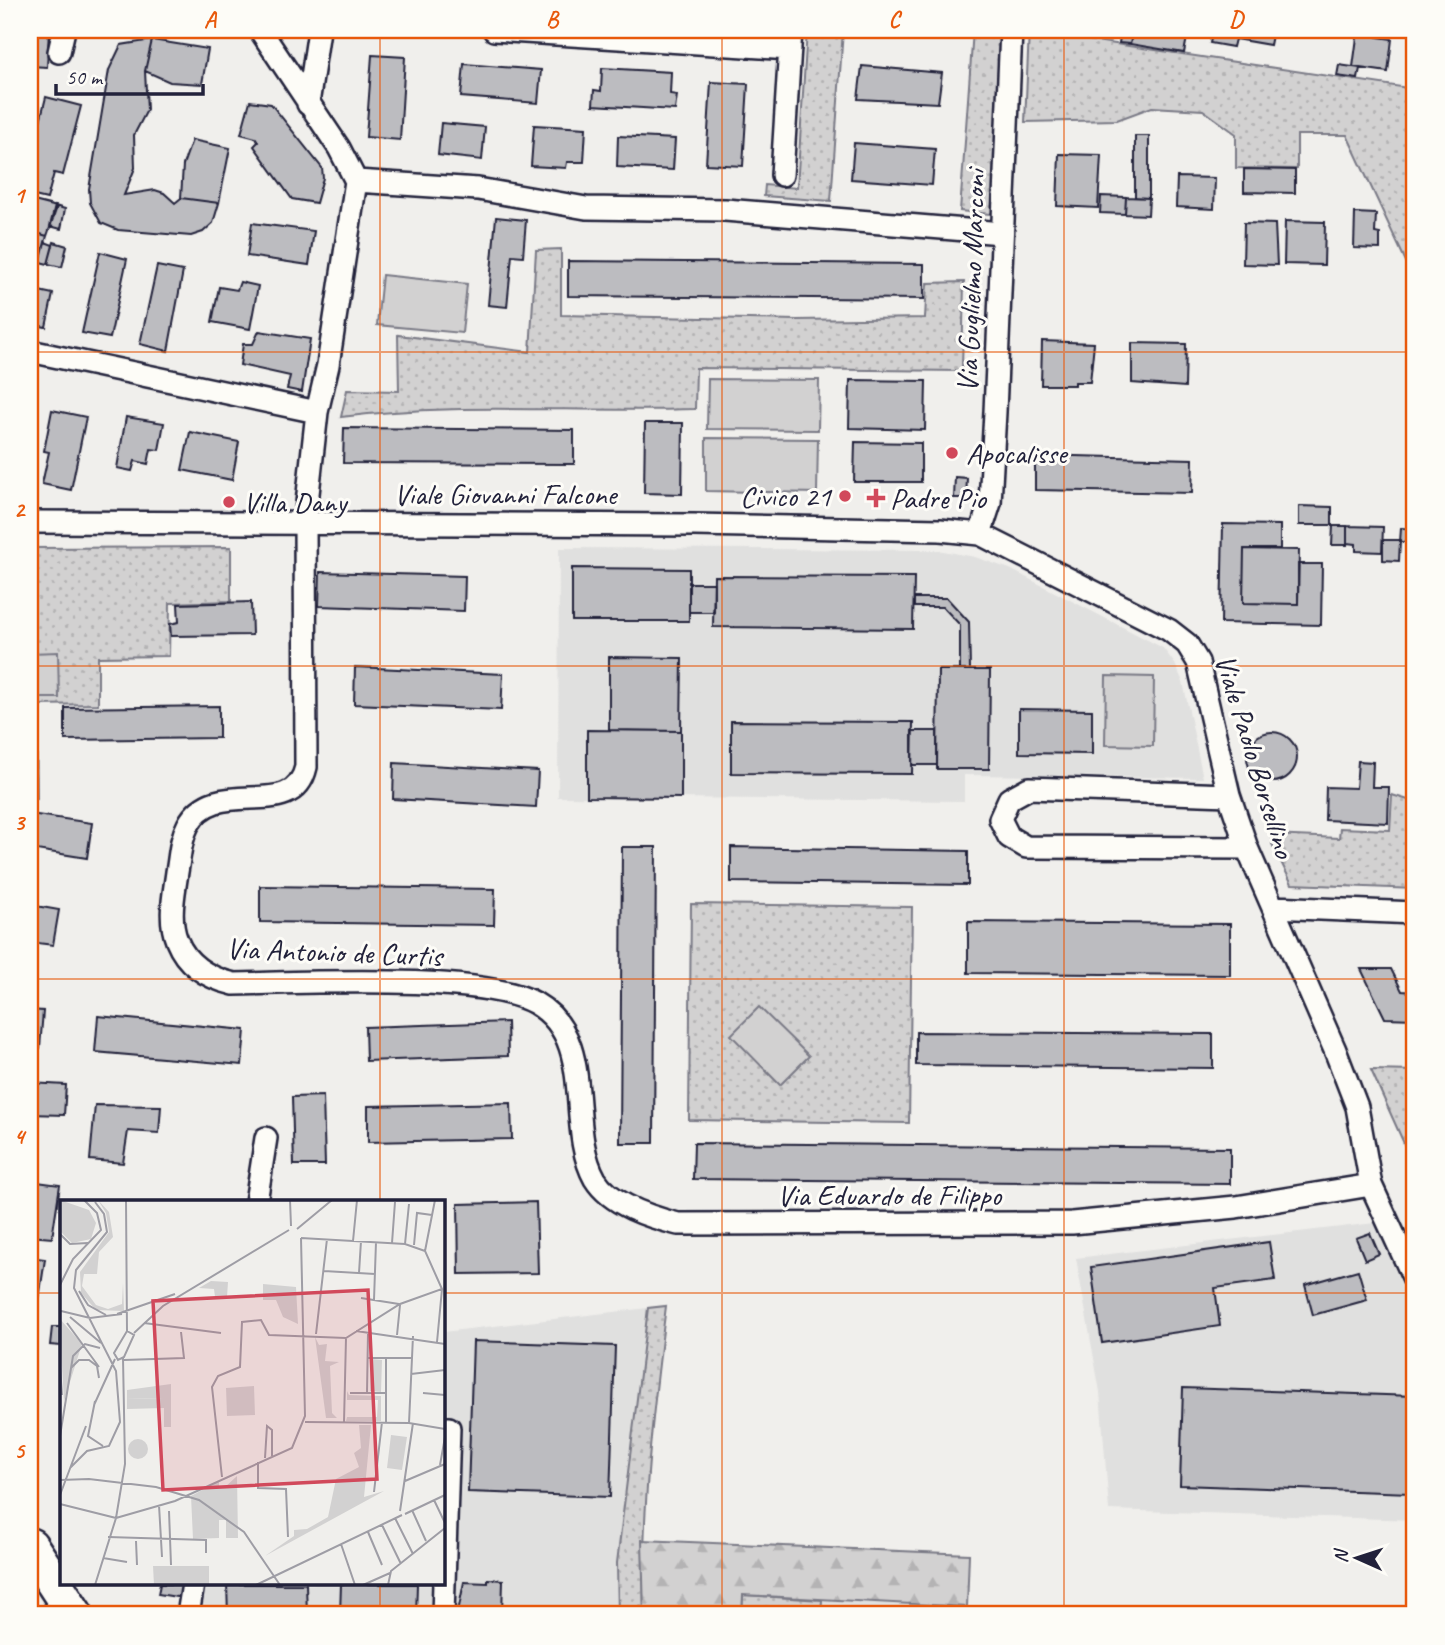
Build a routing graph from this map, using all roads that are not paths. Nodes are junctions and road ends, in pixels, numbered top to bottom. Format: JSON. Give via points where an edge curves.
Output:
{"nodes":[{"id":1,"x":64,"y":30,"type":"edge"},
{"id":2,"x":260,"y":30,"type":"edge"},
{"id":3,"x":319,"y":30,"type":"edge"},
{"id":4,"x":494,"y":30,"type":"edge"},
{"id":5,"x":1011,"y":30,"type":"edge"},
{"id":6,"x":516,"y":31,"type":"edge"},
{"id":7,"x":790,"y":39,"type":"edge"},
{"id":8,"x":59,"y":52,"type":"dead end"},
{"id":9,"x":308,"y":104,"type":"junction"},
{"id":10,"x":782,"y":174,"type":"dead end"},
{"id":11,"x":356,"y":181,"type":"junction"},
{"id":12,"x":1002,"y":233,"type":"junction"},
{"id":13,"x":30,"y":351,"type":"edge"},
{"id":14,"x":317,"y":412,"type":"junction"},
{"id":15,"x":305,"y":521,"type":"junction"},
{"id":16,"x":30,"y":522,"type":"edge"},
{"id":17,"x":980,"y":534,"type":"junction"},
{"id":18,"x":1229,"y":795,"type":"junction"},
{"id":19,"x":1247,"y":848,"type":"junction"},
{"id":20,"x":1273,"y":908,"type":"junction"},
{"id":21,"x":1415,"y":913,"type":"edge"},
{"id":22,"x":547,"y":1012,"type":"joint"},
{"id":23,"x":267,"y":1138,"type":"dead end"},
{"id":24,"x":1371,"y":1185,"type":"junction"},
{"id":25,"x":256,"y":1200,"type":"edge"},
{"id":26,"x":1415,"y":1282,"type":"edge"},
{"id":27,"x":444,"y":1428,"type":"edge"},
{"id":28,"x":30,"y":1546,"type":"edge"},
{"id":29,"x":444,"y":1584,"type":"edge"},
{"id":30,"x":193,"y":1586,"type":"edge"},
{"id":31,"x":444,"y":1586,"type":"edge"},
{"id":32,"x":75,"y":1615,"type":"edge"},
{"id":33,"x":188,"y":1615,"type":"edge"},
{"id":34,"x":443,"y":1615,"type":"edge"}],
"edges":[{"from":1,"to":8,"type":"street"},
{"from":2,"to":9,"type":"street"},
{"from":3,"to":9,"type":"street"},
{"from":4,"to":6,"type":"street"},
{"from":5,"to":12,"type":"street","name":"Via Guglielmo Marconi"},
{"from":6,"to":7,"type":"street"},
{"from":7,"to":10,"type":"street"},
{"from":9,"to":11,"type":"street"},
{"from":11,"to":12,"type":"street","via":[[478,189],[586,208],[725,210]]},
{"from":11,"to":14,"type":"street"},
{"from":12,"to":17,"type":"street","name":"Via Guglielmo Marconi","via":[[990,503]]},
{"from":13,"to":14,"type":"street"},
{"from":14,"to":15,"type":"street"},
{"from":15,"to":16,"type":"street","name":"Viale Giovanni Falcone"},
{"from":15,"to":17,"type":"street","name":"Viale Giovanni Falcone"},
{"from":15,"to":22,"type":"street","name":"Via Antonio de Curtis","via":[[304,778],[298,787],[276,797],[226,797],[212,802],[189,822],[182,839],[172,908],[178,943],[195,968],[234,984],[441,985],[506,993]]},
{"from":17,"to":18,"type":"street","name":"Viale Paolo Borsellino","via":[[1169,630],[1187,644],[1202,676]]},
{"from":18,"to":19,"type":"street","name":"Viale Paolo Borsellino"},
{"from":18,"to":19,"type":"street","via":[[1029,788],[1009,799],[1000,819],[1009,837],[1026,847]]},
{"from":19,"to":20,"type":"street","name":"Viale Paolo Borsellino"},
{"from":20,"to":21,"type":"street"},
{"from":20,"to":24,"type":"street","name":"Viale Paolo Borsellino","via":[[1357,1107]]},
{"from":22,"to":24,"type":"street","name":"Via Eduardo de Filippo","via":[[567,1038],[573,1056],[587,1152],[596,1179],[614,1198],[678,1224],[1072,1223],[1223,1209]]},
{"from":23,"to":25,"type":"street"},
{"from":24,"to":26,"type":"street","name":"Viale Paolo Borsellino"},
{"from":27,"to":29,"type":"street","via":[[449,1427]]},
{"from":28,"to":32,"type":"main road"},
{"from":30,"to":33,"type":"street"},
{"from":31,"to":34,"type":"street"}]}
